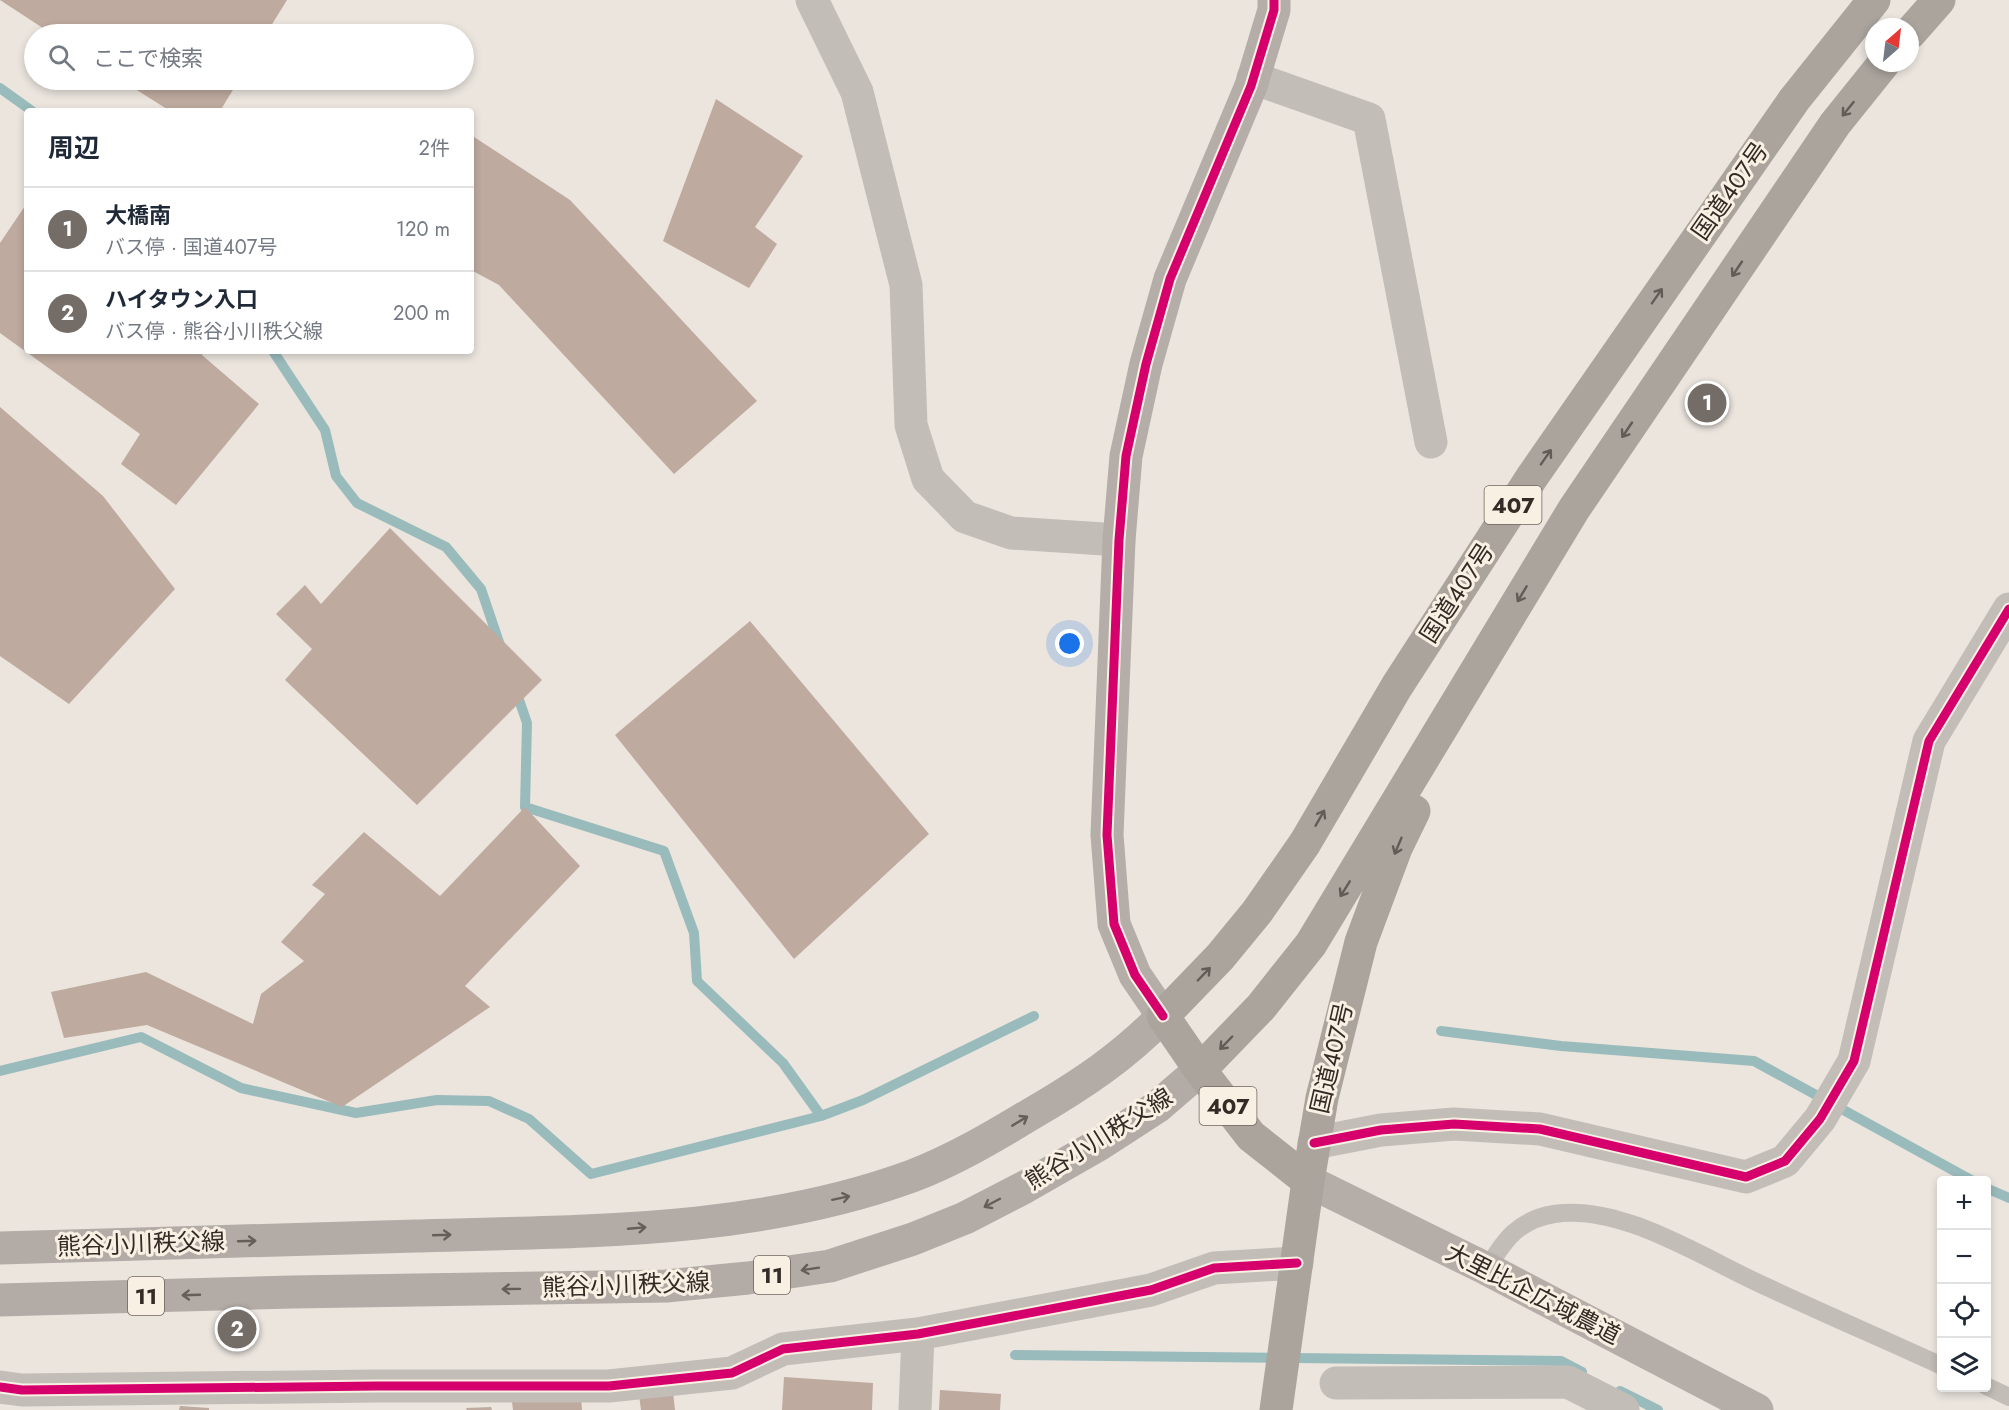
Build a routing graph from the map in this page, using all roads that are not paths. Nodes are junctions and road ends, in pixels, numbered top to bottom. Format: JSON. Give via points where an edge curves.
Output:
{"nodes":[{"id":1,"x":812,"y":0,"type":"edge"},
{"id":2,"x":1274,"y":0,"type":"edge"},
{"id":3,"x":1874,"y":0,"type":"edge"},
{"id":4,"x":1939,"y":0,"type":"edge"},
{"id":5,"x":1919,"y":23,"type":"edge"},
{"id":6,"x":1877,"y":72,"type":"edge"},
{"id":7,"x":1253,"y":78,"type":"junction"},
{"id":8,"x":1431,"y":442,"type":"dead end"},
{"id":9,"x":1119,"y":540,"type":"junction"},
{"id":10,"x":2009,"y":609,"type":"edge"},
{"id":11,"x":1494,"y":641,"type":"junction"},
{"id":12,"x":1163,"y":1016,"type":"junction"},
{"id":13,"x":1200,"y":1070,"type":"junction"},
{"id":14,"x":1314,"y":1143,"type":"junction"},
{"id":15,"x":1308,"y":1180,"type":"junction"},
{"id":16,"x":0,"y":1248,"type":"edge"},
{"id":17,"x":1297,"y":1263,"type":"junction"},
{"id":18,"x":1487,"y":1269,"type":"junction"},
{"id":19,"x":0,"y":1300,"type":"edge"},
{"id":20,"x":918,"y":1334,"type":"junction"},
{"id":21,"x":1937,"y":1364,"type":"edge"},
{"id":22,"x":1336,"y":1383,"type":"dead end"},
{"id":23,"x":1991,"y":1388,"type":"edge"},
{"id":24,"x":15,"y":1396,"type":"edge"},
{"id":25,"x":1278,"y":1396,"type":"edge"},
{"id":26,"x":2009,"y":1397,"type":"edge"},
{"id":27,"x":610,"y":1398,"type":"edge"},
{"id":28,"x":915,"y":1410,"type":"edge"},
{"id":29,"x":1623,"y":1410,"type":"edge"},
{"id":30,"x":1757,"y":1410,"type":"edge"}],
"edges":[{"from":1,"to":9,"type":"street","via":[[857,92],[906,285],[911,425],[928,479],[965,517],[1011,533]]},
{"from":2,"to":7,"type":"street"},
{"from":12,"to":3,"type":"highway","name":"国道407号","number":"407","one_way":true,"via":[[1220,957],[1305,843],[1397,686],[1532,477],[1794,100]]},
{"from":4,"to":5,"type":"highway"},
{"from":6,"to":11,"type":"highway","name":"国道407号","number":"407","one_way":true,"via":[[1836,124],[1574,508]]},
{"from":7,"to":8,"type":"street","via":[[1369,119]]},
{"from":7,"to":9,"type":"street","via":[[1170,279],[1126,456]]},
{"from":9,"to":12,"type":"street","via":[[1107,835],[1114,924],[1135,975]]},
{"from":10,"to":14,"type":"street","via":[[1929,741],[1854,1061],[1820,1119],[1785,1161],[1746,1177],[1540,1129],[1454,1124],[1381,1130]]},
{"from":11,"to":13,"type":"highway","name":"国道407号","number":"407","one_way":true,"via":[[1311,944],[1262,1007]]},
{"from":11,"to":14,"type":"highway","name":"国道407号","number":"407","one_way":true,"via":[[1396,848],[1361,942],[1324,1087]]},
{"from":12,"to":13,"type":"highway","number":"407"},
{"from":16,"to":12,"type":"main road","name":"熊谷小川秩父線","number":"11","one_way":true,"via":[[633,1229],[784,1210],[852,1196],[914,1175],[988,1140],[1117,1060]]},
{"from":13,"to":15,"type":"highway","number":"407","via":[[1251,1136]]},
{"from":13,"to":19,"type":"main road","name":"熊谷小川秩父線","number":"11","one_way":true,"via":[[1157,1107],[1025,1187],[965,1218],[830,1266],[666,1286]]},
{"from":14,"to":15,"type":"highway","name":"国道407号","number":"407"},
{"from":15,"to":17,"type":"highway","name":"国道407号","number":"407"},
{"from":15,"to":18,"type":"street","name":"大里比企広域農道"},
{"from":17,"to":20,"type":"street","via":[[1214,1268],[1150,1290]]},
{"from":17,"to":25,"type":"highway","name":"国道407号","number":"407"},
{"from":18,"to":21,"type":"lane","via":[[1511,1233],[1530,1221],[1553,1214],[1596,1215],[1638,1226]]},
{"from":18,"to":30,"type":"street","name":"大里比企広域農道"},
{"from":20,"to":27,"type":"street","via":[[783,1349],[732,1373]]},
{"from":20,"to":28,"type":"street"},
{"from":22,"to":29,"type":"street","via":[[1568,1382]]},
{"from":23,"to":26,"type":"lane"},
{"from":24,"to":27,"type":"street","via":[[377,1386]]}]}
